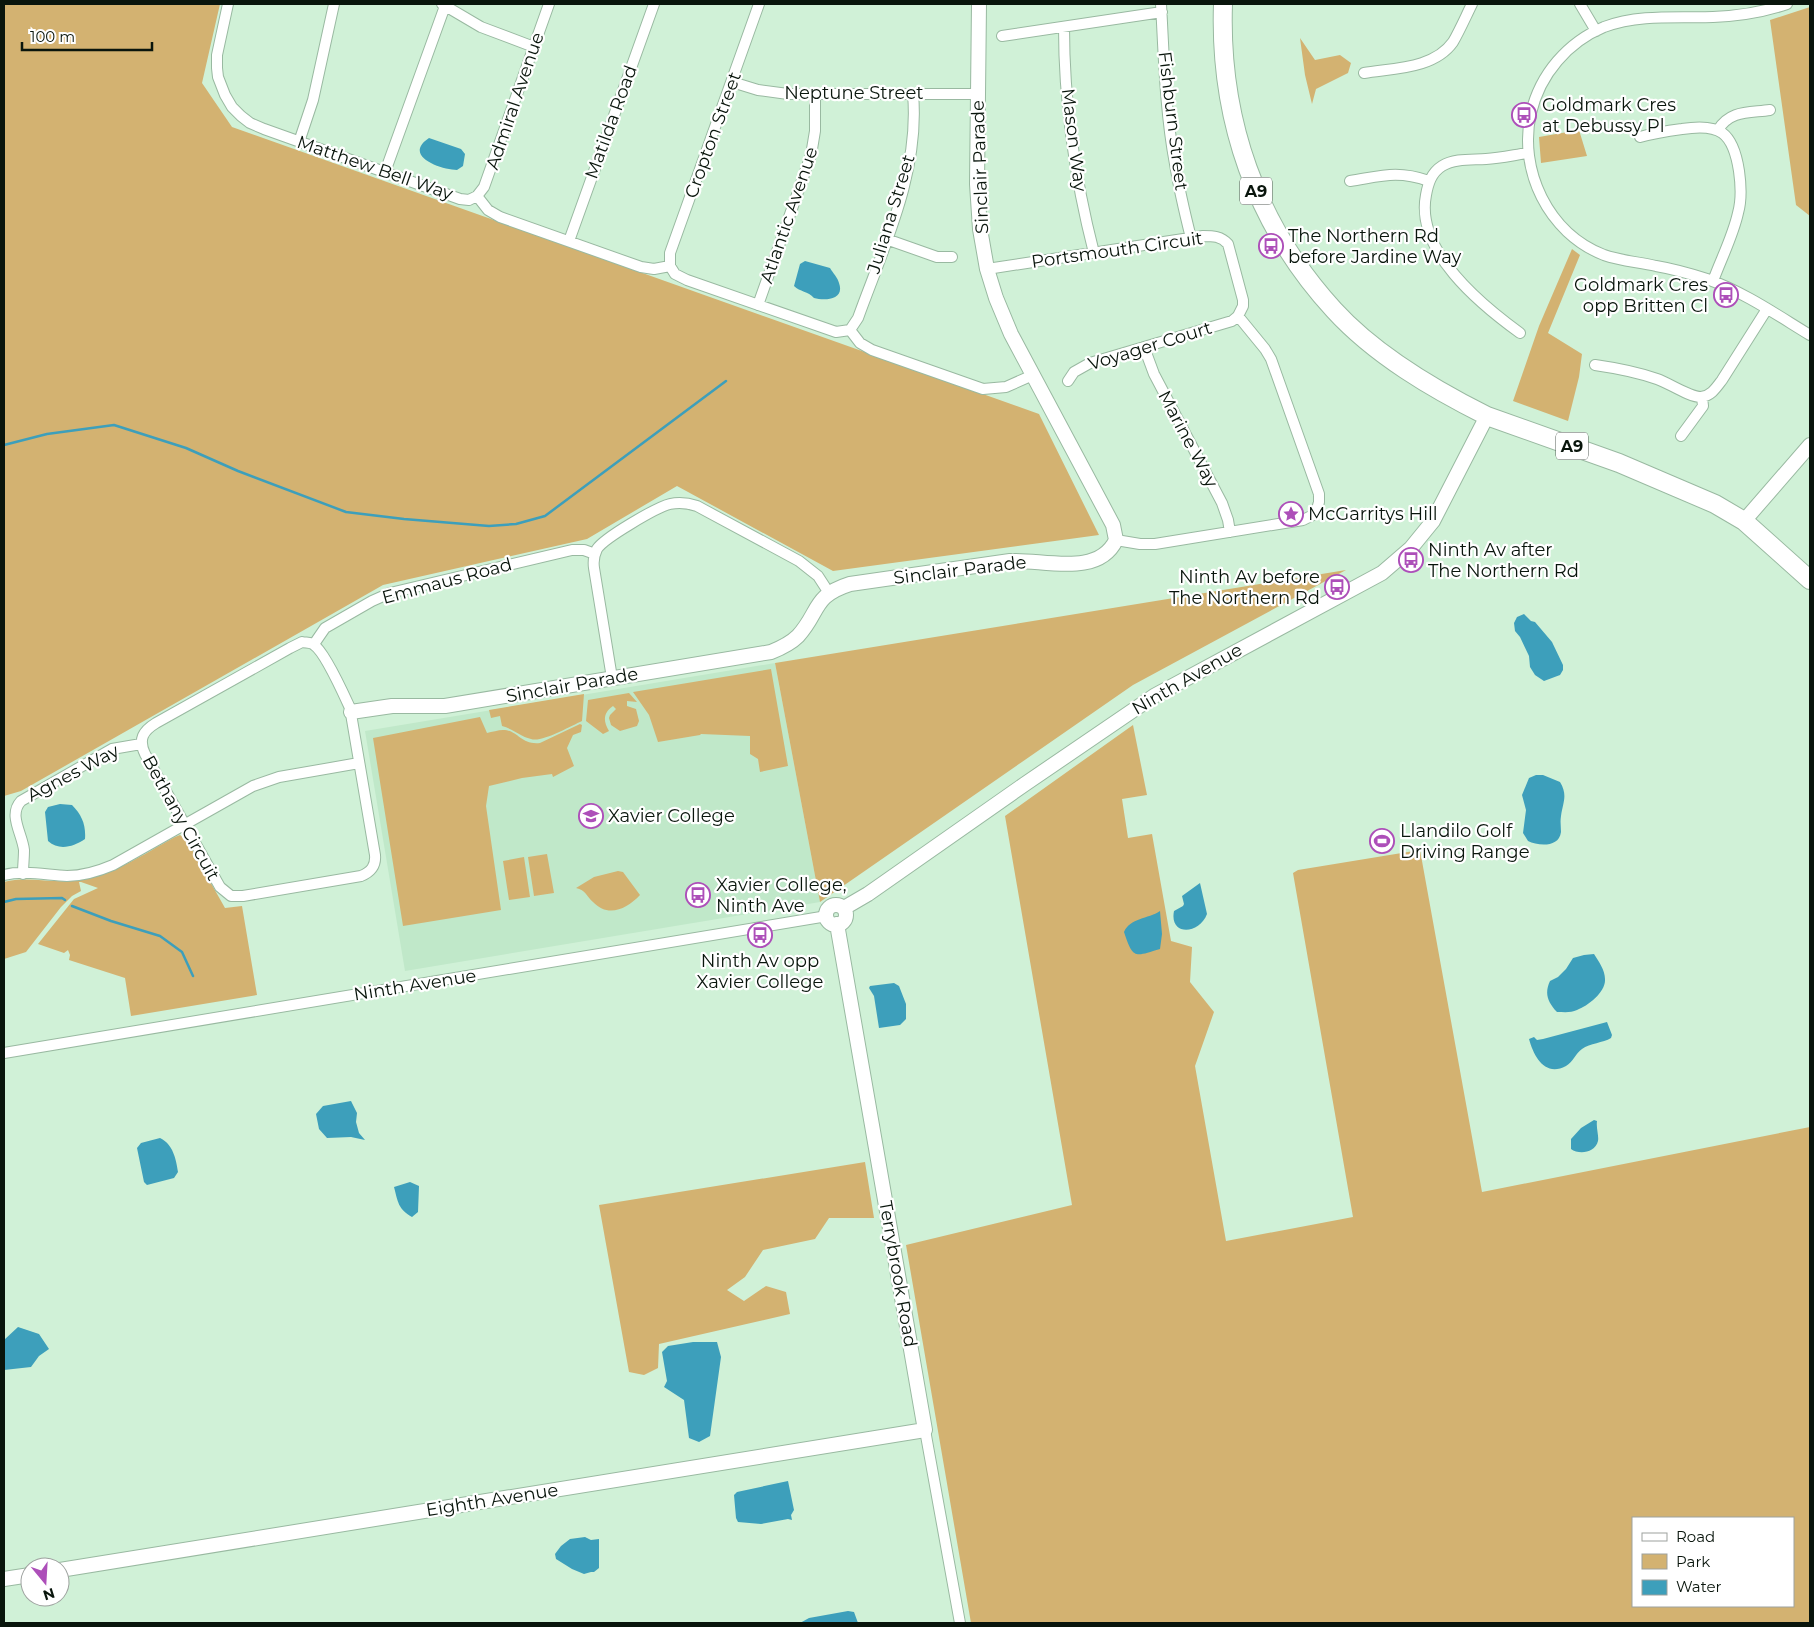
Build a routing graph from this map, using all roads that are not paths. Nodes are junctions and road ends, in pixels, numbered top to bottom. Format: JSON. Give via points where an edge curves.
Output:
{"nodes":[{"id":1,"x":228,"y":4,"type":"edge"},
{"id":2,"x":334,"y":4,"type":"edge"},
{"id":3,"x":549,"y":4,"type":"edge"},
{"id":4,"x":654,"y":4,"type":"edge"},
{"id":5,"x":759,"y":4,"type":"edge"},
{"id":6,"x":979,"y":4,"type":"edge"},
{"id":7,"x":1223,"y":4,"type":"edge"},
{"id":8,"x":1472,"y":4,"type":"edge"},
{"id":9,"x":1580,"y":4,"type":"edge"},
{"id":10,"x":1788,"y":4,"type":"edge"},
{"id":11,"x":444,"y":5,"type":"edge"},
{"id":12,"x":1768,"y":7,"type":"edge"},
{"id":13,"x":1162,"y":8,"type":"edge"},
{"id":14,"x":1064,"y":26,"type":"junction"},
{"id":15,"x":1596,"y":31,"type":"junction"},
{"id":16,"x":1002,"y":36,"type":"dead end"},
{"id":17,"x":534,"y":47,"type":"junction"},
{"id":18,"x":1364,"y":72,"type":"dead end"},
{"id":19,"x":732,"y":82,"type":"junction"},
{"id":20,"x":815,"y":94,"type":"junction"},
{"id":21,"x":913,"y":94,"type":"junction"},
{"id":22,"x":977,"y":94,"type":"junction"},
{"id":23,"x":1770,"y":110,"type":"dead end"},
{"id":24,"x":1718,"y":130,"type":"junction"},
{"id":25,"x":1640,"y":138,"type":"dead end"},
{"id":26,"x":299,"y":142,"type":"junction"},
{"id":27,"x":1528,"y":153,"type":"junction"},
{"id":28,"x":385,"y":172,"type":"junction"},
{"id":29,"x":1350,"y":181,"type":"dead end"},
{"id":30,"x":1429,"y":181,"type":"junction"},
{"id":31,"x":477,"y":196,"type":"junction"},
{"id":32,"x":1191,"y":238,"type":"junction"},
{"id":33,"x":886,"y":240,"type":"junction"},
{"id":34,"x":569,"y":241,"type":"junction"},
{"id":35,"x":1094,"y":253,"type":"junction"},
{"id":36,"x":952,"y":257,"type":"dead end"},
{"id":37,"x":670,"y":266,"type":"junction"},
{"id":38,"x":987,"y":268,"type":"junction"},
{"id":39,"x":1713,"y":281,"type":"junction"},
{"id":40,"x":758,"y":305,"type":"junction"},
{"id":41,"x":1768,"y":309,"type":"junction"},
{"id":42,"x":1238,"y":316,"type":"junction"},
{"id":43,"x":850,"y":330,"type":"junction"},
{"id":44,"x":1520,"y":333,"type":"dead end"},
{"id":45,"x":1810,"y":336,"type":"edge"},
{"id":46,"x":1144,"y":347,"type":"junction"},
{"id":47,"x":1595,"y":364,"type":"dead end"},
{"id":48,"x":1033,"y":375,"type":"junction"},
{"id":49,"x":1068,"y":381,"type":"dead end"},
{"id":50,"x":1702,"y":397,"type":"junction"},
{"id":51,"x":1487,"y":416,"type":"junction"},
{"id":52,"x":1681,"y":436,"type":"dead end"},
{"id":53,"x":1810,"y":445,"type":"edge"},
{"id":54,"x":1744,"y":521,"type":"junction"},
{"id":55,"x":1230,"y":532,"type":"junction"},
{"id":56,"x":1116,"y":540,"type":"junction"},
{"id":57,"x":595,"y":554,"type":"junction"},
{"id":58,"x":1810,"y":580,"type":"edge"},
{"id":59,"x":829,"y":593,"type":"junction"},
{"id":60,"x":314,"y":644,"type":"junction"},
{"id":61,"x":612,"y":678,"type":"junction"},
{"id":62,"x":351,"y":712,"type":"junction"},
{"id":63,"x":141,"y":744,"type":"junction"},
{"id":64,"x":360,"y":763,"type":"junction"},
{"id":65,"x":185,"y":824,"type":"junction"},
{"id":66,"x":23,"y":874,"type":"junction"},
{"id":67,"x":4,"y":875,"type":"edge"},
{"id":68,"x":832,"y":920,"type":"junction"},
{"id":69,"x":4,"y":1053,"type":"edge"},
{"id":70,"x":925,"y":1430,"type":"junction"},
{"id":71,"x":70,"y":1568,"type":"edge"},
{"id":72,"x":20,"y":1577,"type":"edge"},
{"id":73,"x":4,"y":1579,"type":"edge"},
{"id":74,"x":960,"y":1623,"type":"edge"}],
"edges":[{"from":1,"to":26,"type":"street","name":"Matthew Bell Way","via":[[217,55],[218,77],[225,95],[232,107],[250,123]]},
{"from":2,"to":26,"type":"street","via":[[313,100]]},
{"from":3,"to":17,"type":"street","name":"Admiral Avenue"},
{"from":4,"to":34,"type":"street","name":"Matilda Road"},
{"from":5,"to":19,"type":"street","name":"Cropton Street"},
{"from":6,"to":22,"type":"main road","name":"Sinclair Parade"},
{"from":7,"to":51,"type":"highway","number":"A9","via":[[1225,64],[1238,138],[1258,196],[1291,254],[1315,288],[1358,332],[1413,374]]},
{"from":8,"to":18,"type":"street","via":[[1453,41],[1440,55],[1418,64]]},
{"from":9,"to":15,"type":"street"},
{"from":10,"to":12,"type":"street"},
{"from":11,"to":17,"type":"street","via":[[481,27]]},
{"from":11,"to":28,"type":"street"},
{"from":12,"to":15,"type":"street","via":[[1724,17],[1632,20]]},
{"from":13,"to":14,"type":"street"},
{"from":13,"to":32,"type":"street","name":"Fishburn Street","via":[[1171,139]]},
{"from":14,"to":16,"type":"street"},
{"from":14,"to":35,"type":"street","name":"Mason Way","via":[[1074,162]]},
{"from":15,"to":27,"type":"street","via":[[1568,50],[1543,80],[1530,114]]},
{"from":17,"to":31,"type":"street","name":"Admiral Avenue","via":[[484,187]]},
{"from":19,"to":20,"type":"street","name":"Neptune Street","via":[[772,93]]},
{"from":19,"to":37,"type":"street","name":"Cropton Street","via":[[670,253]]},
{"from":20,"to":21,"type":"street","name":"Neptune Street"},
{"from":20,"to":40,"type":"street","name":"Atlantic Avenue","via":[[816,131],[811,155]]},
{"from":21,"to":22,"type":"street","name":"Neptune Street"},
{"from":21,"to":33,"type":"street","name":"Juliana Street","via":[[913,135],[908,174]]},
{"from":22,"to":38,"type":"main road","name":"Sinclair Parade","via":[[978,209]]},
{"from":23,"to":24,"type":"street","via":[[1731,116]]},
{"from":24,"to":25,"type":"street","via":[[1697,126]]},
{"from":24,"to":39,"type":"street","via":[[1735,152],[1741,195],[1737,218]]},
{"from":26,"to":28,"type":"street","name":"Matthew Bell Way"},
{"from":27,"to":30,"type":"street","via":[[1450,162],[1437,170]]},
{"from":27,"to":39,"type":"street","via":[[1534,182],[1545,204],[1560,224],[1582,242],[1615,258],[1679,270]]},
{"from":28,"to":31,"type":"street","name":"Matthew Bell Way","via":[[460,199],[469,200]]},
{"from":29,"to":30,"type":"street","via":[[1398,174]]},
{"from":30,"to":44,"type":"street","via":[[1424,216],[1441,256],[1476,299]]},
{"from":31,"to":34,"type":"street","name":"Matthew Bell Way","via":[[493,214]]},
{"from":32,"to":35,"type":"street","name":"Portsmouth Circuit"},
{"from":32,"to":42,"type":"street","name":"Portsmouth Circuit","via":[[1216,236],[1228,244],[1243,300]]},
{"from":33,"to":36,"type":"street","via":[[937,257]]},
{"from":33,"to":43,"type":"street","name":"Juliana Street","via":[[858,318]]},
{"from":34,"to":37,"type":"street","name":"Matthew Bell Way","via":[[641,267]]},
{"from":35,"to":38,"type":"street","name":"Portsmouth Circuit"},
{"from":37,"to":40,"type":"street","via":[[681,278]]},
{"from":38,"to":48,"type":"main road","name":"Sinclair Parade","via":[[1002,314]]},
{"from":39,"to":41,"type":"street"},
{"from":40,"to":43,"type":"street","via":[[836,332]]},
{"from":41,"to":45,"type":"street"},
{"from":41,"to":50,"type":"street","via":[[1722,380]]},
{"from":42,"to":46,"type":"street","name":"Voyager Court","via":[[1232,321]]},
{"from":42,"to":55,"type":"street","via":[[1271,359],[1319,502],[1315,513],[1303,520]]},
{"from":43,"to":48,"type":"street","via":[[860,343],[872,350],[983,388],[1006,387]]},
{"from":46,"to":49,"type":"street","name":"Voyager Court","via":[[1090,363],[1074,372]]},
{"from":46,"to":55,"type":"street","name":"Marine Way","via":[[1154,374],[1222,503]]},
{"from":47,"to":50,"type":"street","via":[[1645,375]]},
{"from":48,"to":56,"type":"main road","name":"Sinclair Parade","via":[[1113,525]]},
{"from":50,"to":52,"type":"street","via":[[1703,406]]},
{"from":51,"to":54,"type":"highway","number":"A9","via":[[1638,470],[1716,504]]},
{"from":51,"to":68,"type":"main road","name":"Ninth Avenue","via":[[1433,521],[1411,548],[1382,573],[1154,696],[868,894],[844,908],[832,906],[828,910]]},
{"from":53,"to":54,"type":"main road"},
{"from":54,"to":58,"type":"highway","number":"A9"},
{"from":55,"to":56,"type":"street","via":[[1148,544]]},
{"from":56,"to":59,"type":"main road","name":"Sinclair Parade","via":[[1103,555],[1077,564],[1010,561],[850,584]]},
{"from":57,"to":59,"type":"street","via":[[606,539],[655,510],[671,504],[688,504],[799,561],[818,576]]},
{"from":57,"to":60,"type":"street","name":"Emmaus Road","via":[[572,550],[390,593],[325,628]]},
{"from":57,"to":61,"type":"street","via":[[594,568]]},
{"from":59,"to":61,"type":"main road","name":"Sinclair Parade","via":[[814,609],[797,637],[781,648]]},
{"from":60,"to":62,"type":"street","name":"Bethany Circuit"},
{"from":60,"to":63,"type":"street","name":"Bethany Circuit","via":[[298,643],[156,723],[144,733]]},
{"from":61,"to":62,"type":"main road","name":"Sinclair Parade","via":[[445,706],[392,706]]},
{"from":62,"to":64,"type":"street","name":"Bethany Circuit"},
{"from":63,"to":65,"type":"street","name":"Bethany Circuit"},
{"from":63,"to":66,"type":"street","name":"Agnes Way","via":[[112,749],[21,801],[15,815],[24,848]]},
{"from":64,"to":65,"type":"street","via":[[270,780]]},
{"from":64,"to":65,"type":"street","name":"Bethany Circuit","via":[[375,859],[365,875],[231,896],[220,887]]},
{"from":65,"to":66,"type":"street","via":[[97,871],[68,876]]},
{"from":66,"to":67,"type":"street"},
{"from":68,"to":69,"type":"street","name":"Ninth Avenue"},
{"from":68,"to":70,"type":"main road","name":"Terrybrook Road"},
{"from":70,"to":71,"type":"main road","name":"Eighth Avenue"},
{"from":70,"to":74,"type":"street","name":"Terrybrook Road"},
{"from":72,"to":73,"type":"main road"}]}
